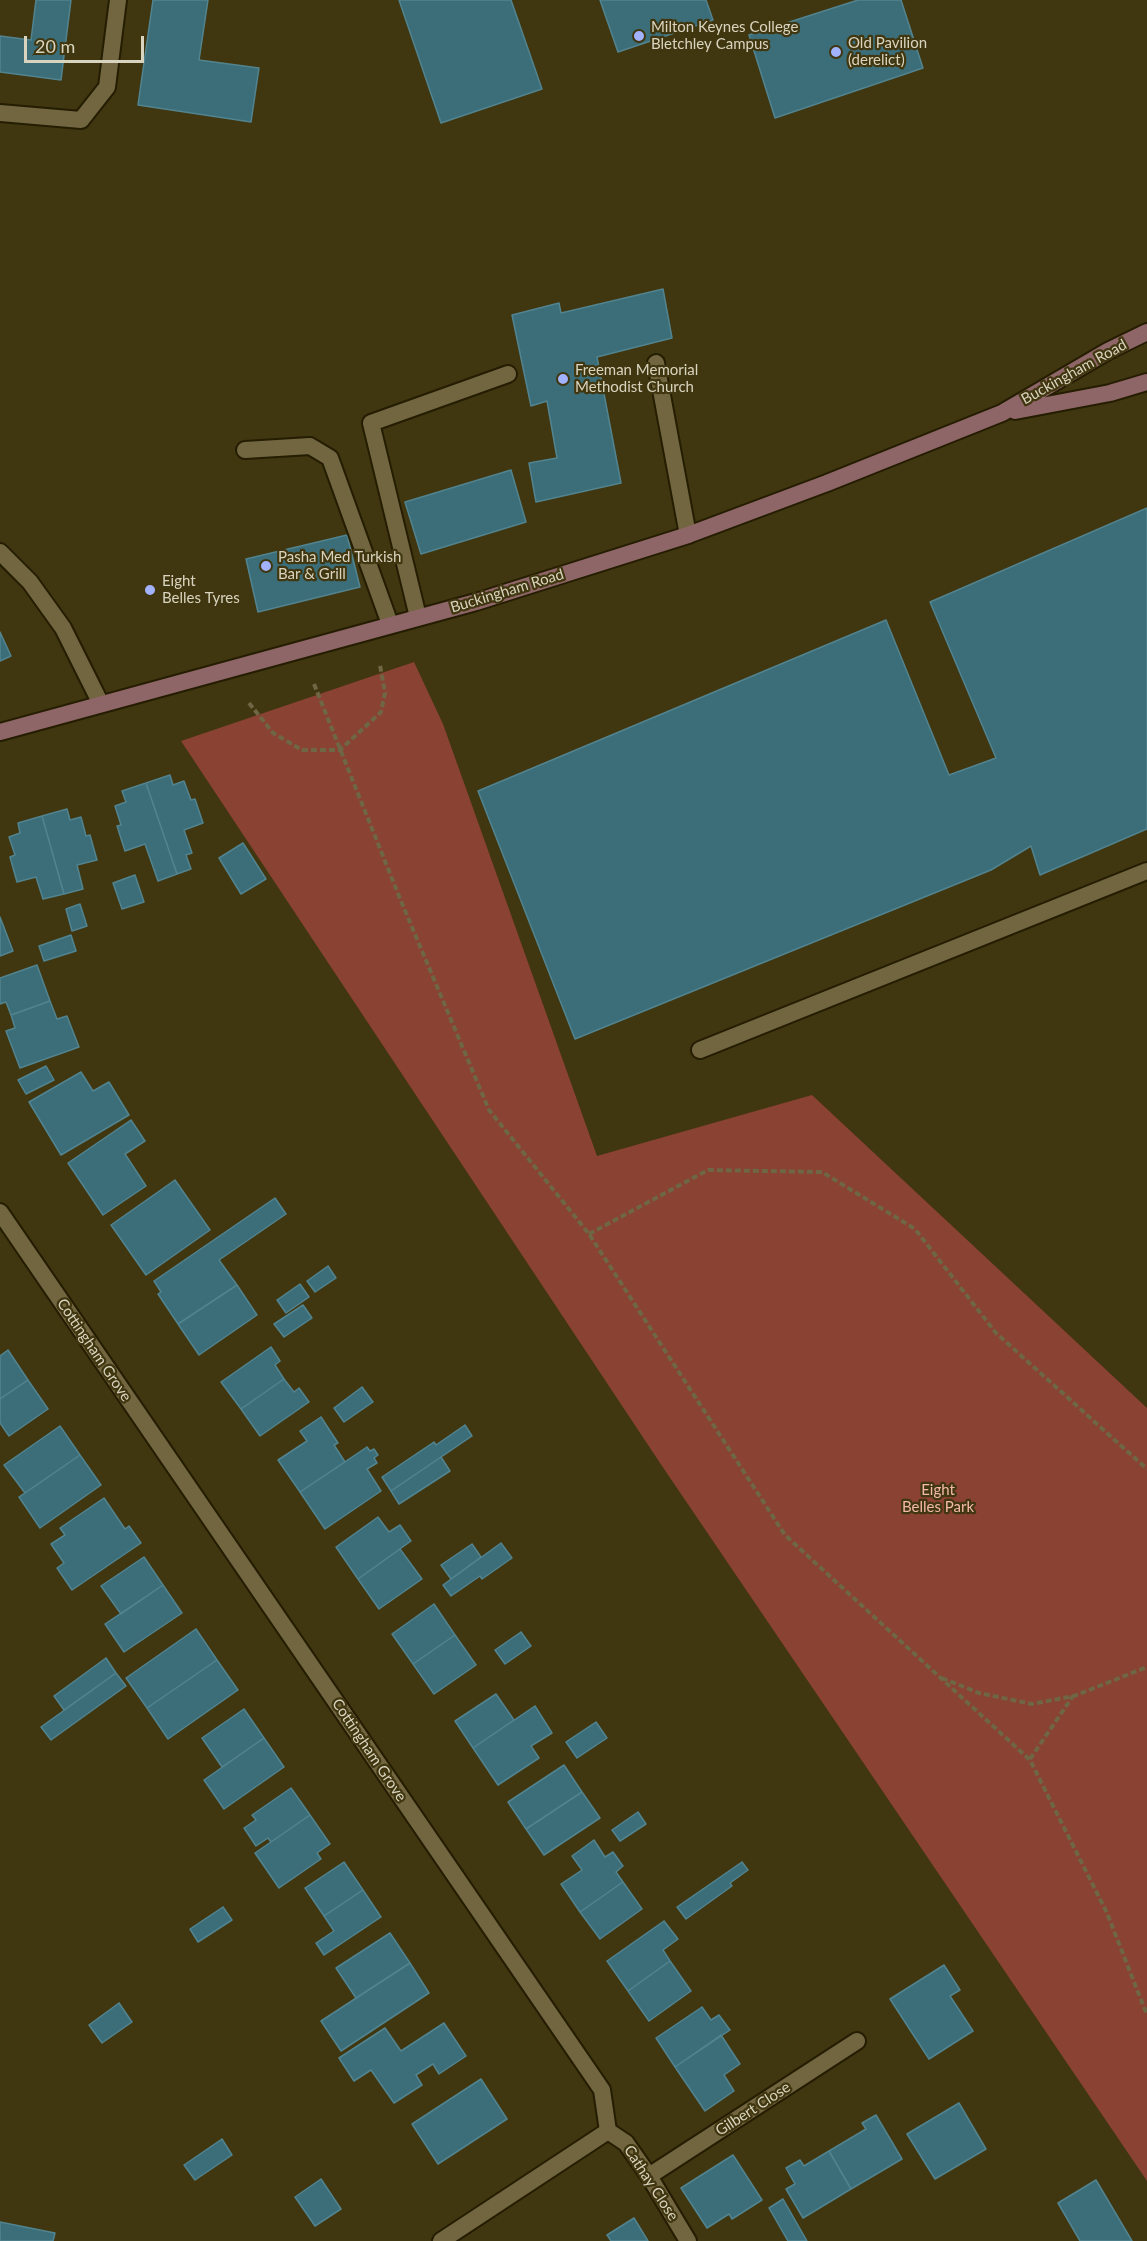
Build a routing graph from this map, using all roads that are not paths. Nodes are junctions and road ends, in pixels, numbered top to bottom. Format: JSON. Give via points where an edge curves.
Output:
{"nodes":[{"id":1,"x":118,"y":0,"type":"edge"},
{"id":2,"x":0,"y":113,"type":"edge"},
{"id":3,"x":1147,"y":332,"type":"edge"},
{"id":4,"x":656,"y":363,"type":"dead end"},
{"id":5,"x":508,"y":374,"type":"dead end"},
{"id":6,"x":1147,"y":382,"type":"edge"},
{"id":7,"x":1002,"y":413,"type":"junction"},
{"id":8,"x":245,"y":450,"type":"dead end"},
{"id":9,"x":688,"y":535,"type":"junction"},
{"id":10,"x":0,"y":552,"type":"edge"},
{"id":11,"x":418,"y":617,"type":"junction"},
{"id":12,"x":390,"y":624,"type":"junction"},
{"id":13,"x":101,"y":704,"type":"junction"},
{"id":14,"x":0,"y":732,"type":"edge"},
{"id":15,"x":1147,"y":871,"type":"edge"},
{"id":16,"x":700,"y":1050,"type":"dead end"},
{"id":17,"x":0,"y":1212,"type":"edge"},
{"id":18,"x":857,"y":2041,"type":"dead end"},
{"id":19,"x":608,"y":2131,"type":"junction"},
{"id":20,"x":649,"y":2176,"type":"junction"},
{"id":21,"x":441,"y":2241,"type":"edge"},
{"id":22,"x":688,"y":2241,"type":"edge"}],
"edges":[{"from":1,"to":2,"type":"street","via":[[107,87],[81,120]]},
{"from":3,"to":7,"type":"main road","name":"Buckingham Road"},
{"from":4,"to":9,"type":"street"},
{"from":5,"to":11,"type":"street","via":[[371,423]]},
{"from":6,"to":7,"type":"main road","name":"Buckingham Road","via":[[1110,393]]},
{"from":7,"to":9,"type":"main road","name":"Buckingham Road"},
{"from":8,"to":12,"type":"street","via":[[310,447],[330,459]]},
{"from":9,"to":11,"type":"main road","name":"Buckingham Road"},
{"from":10,"to":13,"type":"street","via":[[30,582],[63,628]]},
{"from":11,"to":12,"type":"main road","name":"Buckingham Road"},
{"from":12,"to":13,"type":"main road","name":"Buckingham Road"},
{"from":13,"to":14,"type":"main road","name":"Buckingham Road"},
{"from":15,"to":16,"type":"street"},
{"from":17,"to":19,"type":"street","name":"Cottingham Grove","via":[[602,2090]]},
{"from":18,"to":20,"type":"street","name":"Gilbert Close"},
{"from":19,"to":20,"type":"street","name":"Cathay Close","via":[[626,2142]]},
{"from":19,"to":21,"type":"street"},
{"from":20,"to":22,"type":"street","name":"Cathay Close"}]}
